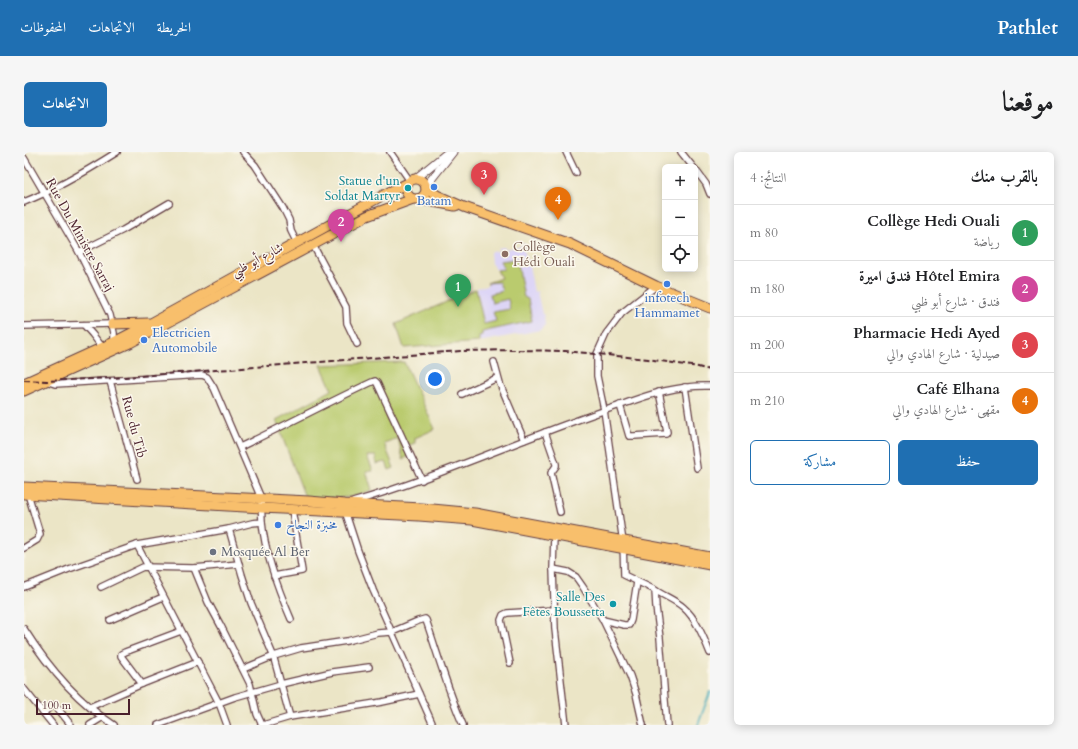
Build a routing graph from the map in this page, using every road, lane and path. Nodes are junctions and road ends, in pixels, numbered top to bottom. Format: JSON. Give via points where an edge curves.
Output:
{"nodes":[{"id":1,"x":243,"y":152,"type":"edge"},
{"id":2,"x":390,"y":152,"type":"edge"},
{"id":3,"x":451,"y":152,"type":"edge"},
{"id":4,"x":566,"y":152,"type":"edge"},
{"id":5,"x":681,"y":152,"type":"edge"},
{"id":6,"x":114,"y":153,"type":"edge"},
{"id":7,"x":24,"y":158,"type":"edge"},
{"id":8,"x":691,"y":164,"type":"edge"},
{"id":9,"x":576,"y":173,"type":"dead end"},
{"id":10,"x":698,"y":173,"type":"edge"},
{"id":11,"x":411,"y":181,"type":"junction"},
{"id":12,"x":426,"y":187,"type":"junction"},
{"id":13,"x":45,"y":193,"type":"junction"},
{"id":14,"x":710,"y":194,"type":"edge"},
{"id":15,"x":415,"y":199,"type":"junction"},
{"id":16,"x":24,"y":202,"type":"edge"},
{"id":17,"x":169,"y":203,"type":"dead end"},
{"id":18,"x":464,"y":207,"type":"junction"},
{"id":19,"x":297,"y":243,"type":"junction"},
{"id":20,"x":313,"y":245,"type":"junction"},
{"id":21,"x":79,"y":252,"type":"junction"},
{"id":22,"x":273,"y":261,"type":"junction"},
{"id":23,"x":656,"y":286,"type":"junction"},
{"id":24,"x":710,"y":308,"type":"edge"},
{"id":25,"x":151,"y":323,"type":"junction"},
{"id":26,"x":112,"y":324,"type":"junction"},
{"id":27,"x":84,"y":325,"type":"junction"},
{"id":28,"x":24,"y":326,"type":"edge"},
{"id":29,"x":357,"y":344,"type":"dead end"},
{"id":30,"x":109,"y":348,"type":"junction"},
{"id":31,"x":494,"y":362,"type":"dead end"},
{"id":32,"x":38,"y":377,"type":"junction"},
{"id":33,"x":497,"y":378,"type":"junction"},
{"id":34,"x":46,"y":381,"type":"junction"},
{"id":35,"x":110,"y":381,"type":"junction"},
{"id":36,"x":24,"y":383,"type":"edge"},
{"id":37,"x":710,"y":386,"type":"edge"},
{"id":38,"x":685,"y":387,"type":"junction"},
{"id":39,"x":24,"y":391,"type":"edge"},
{"id":40,"x":659,"y":392,"type":"junction"},
{"id":41,"x":462,"y":394,"type":"dead end"},
{"id":42,"x":620,"y":405,"type":"junction"},
{"id":43,"x":604,"y":410,"type":"junction"},
{"id":44,"x":545,"y":432,"type":"junction"},
{"id":45,"x":524,"y":440,"type":"junction"},
{"id":46,"x":240,"y":447,"type":"junction"},
{"id":47,"x":697,"y":468,"type":"dead end"},
{"id":48,"x":137,"y":479,"type":"dead end"},
{"id":49,"x":422,"y":480,"type":"junction"},
{"id":50,"x":25,"y":492,"type":"edge"},
{"id":51,"x":261,"y":498,"type":"junction"},
{"id":52,"x":262,"y":508,"type":"junction"},
{"id":53,"x":345,"y":508,"type":"junction"},
{"id":54,"x":292,"y":510,"type":"junction"},
{"id":55,"x":560,"y":512,"type":"dead end"},
{"id":56,"x":262,"y":522,"type":"junction"},
{"id":57,"x":229,"y":529,"type":"junction"},
{"id":58,"x":554,"y":535,"type":"junction"},
{"id":59,"x":137,"y":545,"type":"junction"},
{"id":60,"x":624,"y":545,"type":"junction"},
{"id":61,"x":24,"y":548,"type":"edge"},
{"id":62,"x":710,"y":557,"type":"edge"},
{"id":63,"x":239,"y":564,"type":"junction"},
{"id":64,"x":710,"y":565,"type":"edge"},
{"id":65,"x":148,"y":567,"type":"junction"},
{"id":66,"x":194,"y":568,"type":"junction"},
{"id":67,"x":553,"y":569,"type":"junction"},
{"id":68,"x":274,"y":576,"type":"junction"},
{"id":69,"x":637,"y":582,"type":"junction"},
{"id":70,"x":24,"y":587,"type":"edge"},
{"id":71,"x":101,"y":587,"type":"dead end"},
{"id":72,"x":655,"y":590,"type":"junction"},
{"id":73,"x":163,"y":597,"type":"junction"},
{"id":74,"x":554,"y":610,"type":"junction"},
{"id":75,"x":291,"y":618,"type":"dead end"},
{"id":76,"x":110,"y":620,"type":"dead end"},
{"id":77,"x":603,"y":620,"type":"junction"},
{"id":78,"x":24,"y":630,"type":"edge"},
{"id":79,"x":181,"y":630,"type":"junction"},
{"id":80,"x":392,"y":632,"type":"junction"},
{"id":81,"x":710,"y":654,"type":"edge"},
{"id":82,"x":274,"y":656,"type":"junction"},
{"id":83,"x":198,"y":662,"type":"junction"},
{"id":84,"x":510,"y":663,"type":"dead end"},
{"id":85,"x":369,"y":667,"type":"dead end"},
{"id":86,"x":243,"y":669,"type":"junction"},
{"id":87,"x":142,"y":684,"type":"junction"},
{"id":88,"x":281,"y":684,"type":"junction"},
{"id":89,"x":24,"y":689,"type":"edge"},
{"id":90,"x":252,"y":692,"type":"junction"},
{"id":91,"x":419,"y":694,"type":"junction"},
{"id":92,"x":219,"y":703,"type":"junction"},
{"id":93,"x":90,"y":707,"type":"junction"},
{"id":94,"x":43,"y":713,"type":"junction"},
{"id":95,"x":103,"y":717,"type":"junction"},
{"id":96,"x":290,"y":717,"type":"junction"},
{"id":97,"x":53,"y":725,"type":"edge"},
{"id":98,"x":71,"y":725,"type":"edge"},
{"id":99,"x":90,"y":725,"type":"edge"},
{"id":100,"x":114,"y":725,"type":"edge"},
{"id":101,"x":158,"y":725,"type":"edge"},
{"id":102,"x":228,"y":725,"type":"edge"},
{"id":103,"x":262,"y":725,"type":"edge"},
{"id":104,"x":433,"y":725,"type":"edge"},
{"id":105,"x":462,"y":725,"type":"edge"},
{"id":106,"x":566,"y":725,"type":"edge"},
{"id":107,"x":643,"y":725,"type":"edge"},
{"id":108,"x":667,"y":725,"type":"edge"}],
"edges":[{"from":1,"to":19,"type":"street","via":[[255,165],[284,208],[290,231]]},
{"from":2,"to":11,"type":"street"},
{"from":3,"to":11,"type":"street"},
{"from":3,"to":12,"type":"street"},
{"from":4,"to":9,"type":"street"},
{"from":5,"to":8,"type":"street"},
{"from":6,"to":13,"type":"street"},
{"from":7,"to":13,"type":"street","name":"Rue Du Ministre Sarraj"},
{"from":10,"to":14,"type":"street"},
{"from":11,"to":12,"type":"main road","via":[[422,180]]},
{"from":11,"to":15,"type":"main road","via":[[406,187],[407,194]]},
{"from":11,"to":19,"type":"main road","name":"شارع أبو ظبي"},
{"from":12,"to":15,"type":"main road","via":[[424,195]]},
{"from":12,"to":18,"type":"main road"},
{"from":13,"to":16,"type":"street"},
{"from":13,"to":21,"type":"street","name":"Rue Du Ministre Sarraj"},
{"from":15,"to":18,"type":"main road"},
{"from":15,"to":20,"type":"main road","name":"شارع أبو ظبي","via":[[367,216]]},
{"from":17,"to":21,"type":"street"},
{"from":18,"to":23,"type":"main road","via":[[570,244]]},
{"from":19,"to":22,"type":"main road","name":"شارع أبو ظبي"},
{"from":20,"to":22,"type":"main road","name":"شارع أبو ظبي"},
{"from":20,"to":29,"type":"street","via":[[346,307],[347,323]]},
{"from":21,"to":26,"type":"street","name":"Rue Du Ministre Sarraj"},
{"from":22,"to":25,"type":"main road","name":"شارع أبو ظبي"},
{"from":22,"to":30,"type":"main road","name":"شارع أبو ظبي","via":[[159,328]]},
{"from":23,"to":24,"type":"main road"},
{"from":23,"to":43,"type":"street","via":[[622,313],[606,334],[597,354],[597,376]]},
{"from":25,"to":26,"type":"main road"},
{"from":25,"to":30,"type":"main road","name":"شارع أبو ظبي"},
{"from":26,"to":27,"type":"street"},
{"from":26,"to":30,"type":"street","name":"Rue Du Ministre Sarraj","via":[[114,333]]},
{"from":27,"to":28,"type":"street"},
{"from":27,"to":30,"type":"street"},
{"from":30,"to":32,"type":"main road","name":"شارع أبو ظبي"},
{"from":30,"to":34,"type":"main road","name":"شارع أبو ظبي"},
{"from":31,"to":33,"type":"street"},
{"from":32,"to":34,"type":"street"},
{"from":32,"to":36,"type":"main road","name":"شارع أبو ظبي"},
{"from":33,"to":41,"type":"street"},
{"from":33,"to":45,"type":"street"},
{"from":34,"to":35,"type":"street","via":[[55,384]]},
{"from":34,"to":39,"type":"main road","name":"شارع أبو ظبي"},
{"from":35,"to":46,"type":"street","via":[[205,375],[214,388]]},
{"from":35,"to":48,"type":"street","name":"Rue du Tib"},
{"from":37,"to":38,"type":"street"},
{"from":38,"to":40,"type":"street"},
{"from":38,"to":47,"type":"street"},
{"from":40,"to":42,"type":"street"},
{"from":40,"to":42,"type":"street","via":[[666,434],[629,436]]},
{"from":42,"to":43,"type":"street"},
{"from":43,"to":44,"type":"street"},
{"from":43,"to":60,"type":"street"},
{"from":44,"to":45,"type":"street"},
{"from":44,"to":55,"type":"street","via":[[556,464],[551,473]]},
{"from":45,"to":49,"type":"street"},
{"from":46,"to":49,"type":"street","via":[[375,381]]},
{"from":46,"to":51,"type":"street"},
{"from":49,"to":53,"type":"street"},
{"from":50,"to":51,"type":"main road"},
{"from":50,"to":52,"type":"main road"},
{"from":50,"to":61,"type":"street","via":[[40,534],[37,540]]},
{"from":51,"to":52,"type":"street"},
{"from":51,"to":53,"type":"main road"},
{"from":52,"to":54,"type":"main road"},
{"from":52,"to":56,"type":"street"},
{"from":53,"to":54,"type":"main road"},
{"from":53,"to":58,"type":"main road","via":[[472,520]]},
{"from":53,"to":60,"type":"main road","via":[[422,508],[475,512],[554,527]]},
{"from":53,"to":80,"type":"street","via":[[358,551]]},
{"from":54,"to":68,"type":"street","via":[[302,572]]},
{"from":56,"to":57,"type":"street"},
{"from":56,"to":68,"type":"street"},
{"from":57,"to":59,"type":"street"},
{"from":57,"to":63,"type":"street"},
{"from":58,"to":60,"type":"main road"},
{"from":58,"to":67,"type":"street"},
{"from":59,"to":65,"type":"street"},
{"from":59,"to":70,"type":"street"},
{"from":60,"to":62,"type":"main road"},
{"from":60,"to":64,"type":"main road"},
{"from":60,"to":69,"type":"street","via":[[624,575]]},
{"from":63,"to":66,"type":"street"},
{"from":63,"to":82,"type":"street","via":[[251,602]]},
{"from":65,"to":66,"type":"street"},
{"from":65,"to":71,"type":"street"},
{"from":65,"to":73,"type":"street"},
{"from":66,"to":86,"type":"street","via":[[208,602]]},
{"from":67,"to":74,"type":"street"},
{"from":67,"to":77,"type":"street","via":[[568,572],[576,577]]},
{"from":68,"to":75,"type":"street"},
{"from":69,"to":72,"type":"street"},
{"from":69,"to":77,"type":"street","via":[[629,625]]},
{"from":72,"to":81,"type":"street","via":[[683,607],[692,617]]},
{"from":72,"to":108,"type":"street"},
{"from":73,"to":76,"type":"street"},
{"from":73,"to":79,"type":"street"},
{"from":74,"to":84,"type":"street","via":[[503,615]]},
{"from":74,"to":106,"type":"street"},
{"from":77,"to":107,"type":"street","via":[[630,676]]},
{"from":78,"to":93,"type":"street","via":[[67,686]]},
{"from":79,"to":83,"type":"street"},
{"from":79,"to":87,"type":"street","via":[[121,654]]},
{"from":80,"to":82,"type":"street","via":[[301,648]]},
{"from":80,"to":91,"type":"street"},
{"from":80,"to":105,"type":"street","via":[[426,620]]},
{"from":82,"to":86,"type":"street"},
{"from":82,"to":88,"type":"street"},
{"from":83,"to":87,"type":"street"},
{"from":83,"to":92,"type":"street"},
{"from":85,"to":88,"type":"street","via":[[332,672]]},
{"from":86,"to":90,"type":"street"},
{"from":87,"to":93,"type":"street"},
{"from":88,"to":90,"type":"street"},
{"from":88,"to":96,"type":"street"},
{"from":89,"to":94,"type":"street"},
{"from":90,"to":92,"type":"street"},
{"from":90,"to":103,"type":"street"},
{"from":91,"to":96,"type":"street"},
{"from":91,"to":104,"type":"street"},
{"from":92,"to":101,"type":"street"},
{"from":92,"to":102,"type":"street"},
{"from":93,"to":95,"type":"street"},
{"from":94,"to":97,"type":"street"},
{"from":94,"to":98,"type":"street","via":[[56,705]]},
{"from":95,"to":99,"type":"street"},
{"from":95,"to":100,"type":"street"},
{"from":96,"to":103,"type":"street"}]}
